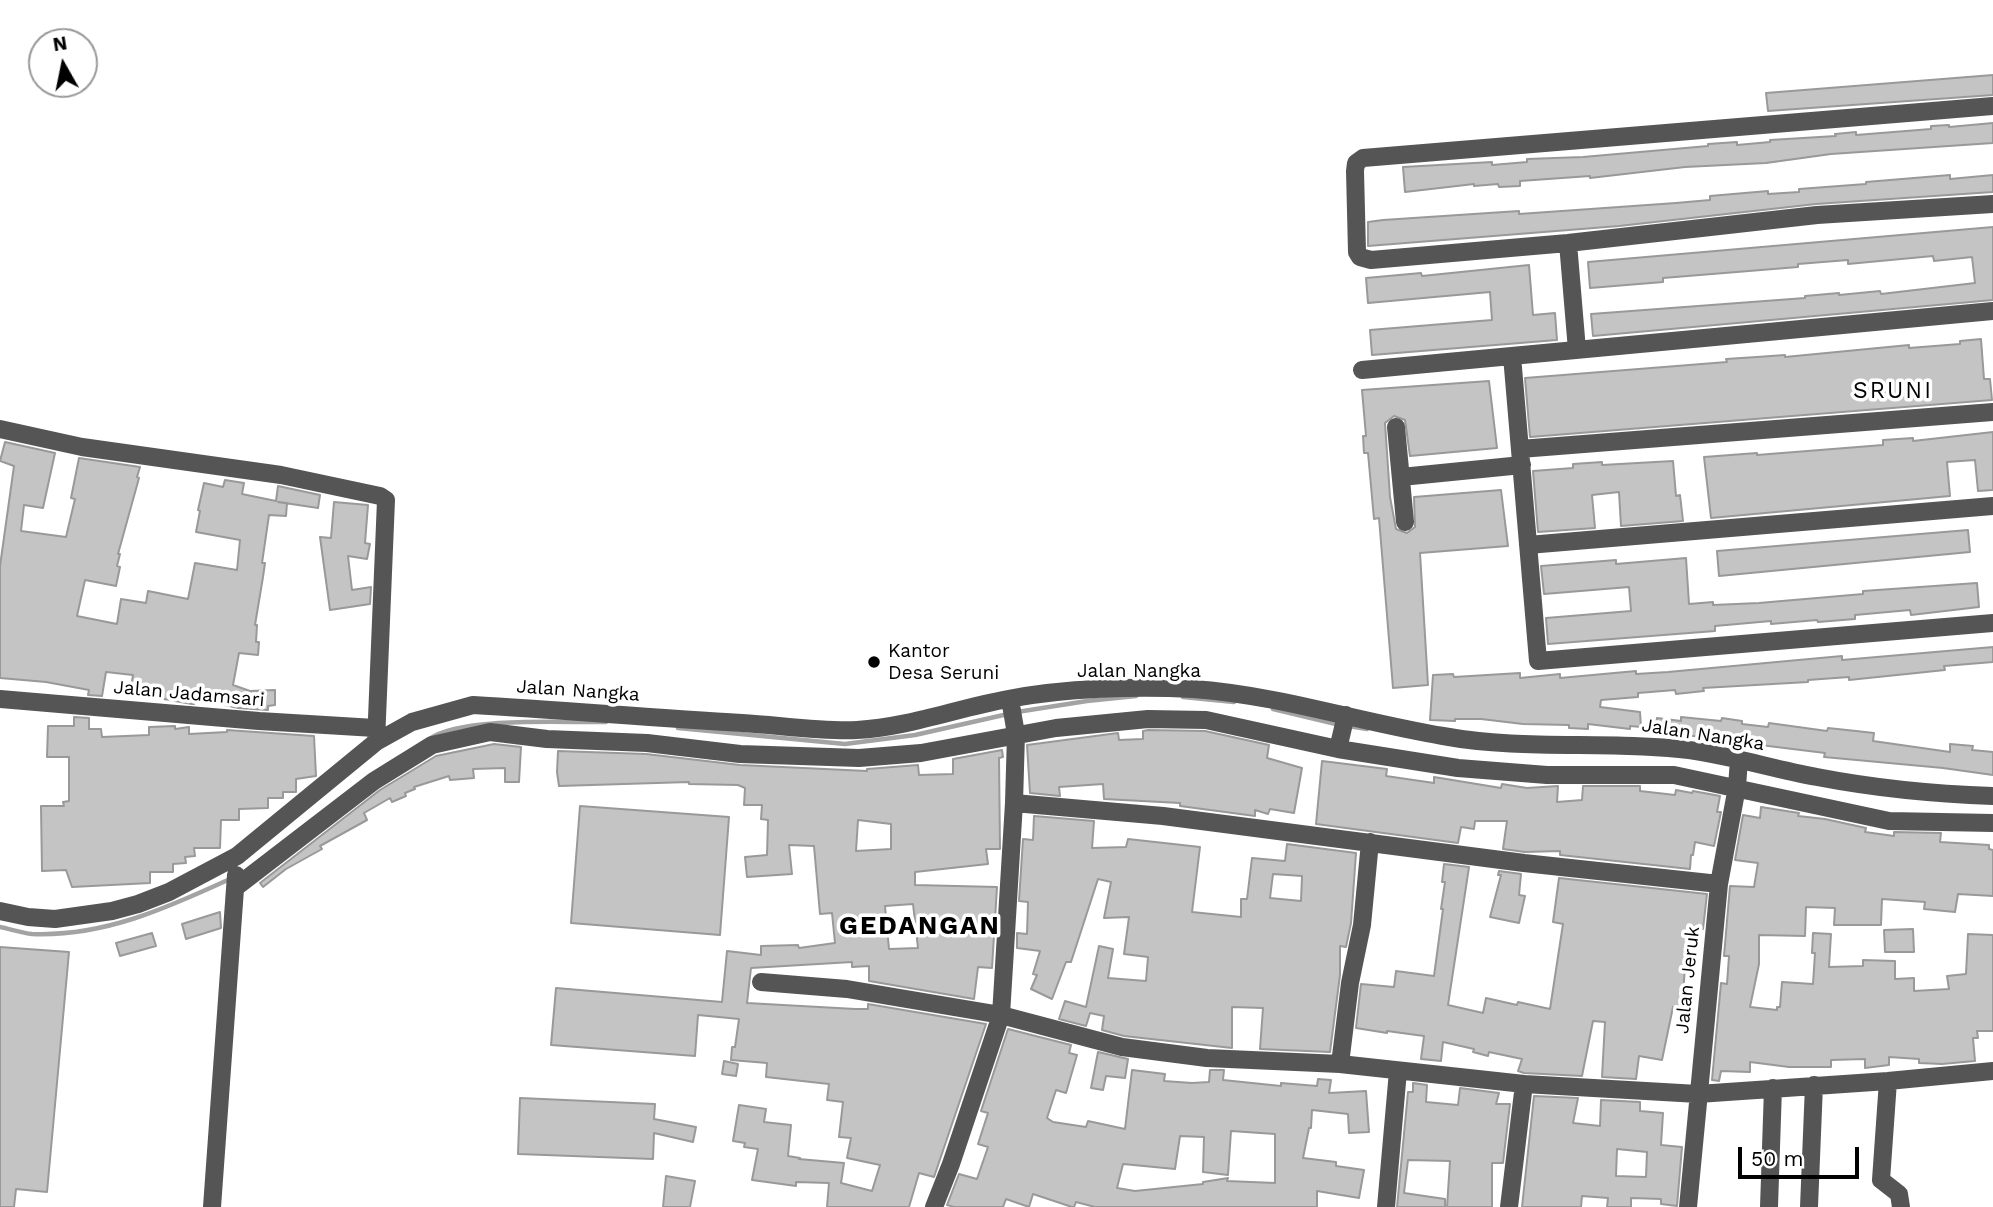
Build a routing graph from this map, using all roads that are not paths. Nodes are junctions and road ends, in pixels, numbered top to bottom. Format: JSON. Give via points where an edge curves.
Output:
{"nodes":[{"id":1,"x":1993,"y":106,"type":"edge"},
{"id":2,"x":1993,"y":204,"type":"edge"},
{"id":3,"x":1567,"y":243,"type":"junction"},
{"id":4,"x":1993,"y":311,"type":"edge"},
{"id":5,"x":1577,"y":350,"type":"junction"},
{"id":6,"x":1512,"y":356,"type":"junction"},
{"id":7,"x":1362,"y":370,"type":"dead end"},
{"id":8,"x":1993,"y":412,"type":"edge"},
{"id":9,"x":1396,"y":427,"type":"dead end"},
{"id":10,"x":0,"y":429,"type":"edge"},
{"id":11,"x":1521,"y":457,"type":"junction"},
{"id":12,"x":1401,"y":477,"type":"junction"},
{"id":13,"x":1993,"y":506,"type":"edge"},
{"id":14,"x":1405,"y":522,"type":"dead end"},
{"id":15,"x":1528,"y":545,"type":"junction"},
{"id":16,"x":1993,"y":623,"type":"edge"},
{"id":17,"x":0,"y":699,"type":"edge"},
{"id":18,"x":1013,"y":718,"type":"junction"},
{"id":19,"x":1345,"y":719,"type":"junction"},
{"id":20,"x":376,"y":735,"type":"junction"},
{"id":21,"x":1339,"y":746,"type":"junction"},
{"id":22,"x":1549,"y":746,"type":"junction"},
{"id":23,"x":1575,"y":746,"type":"junction"},
{"id":24,"x":1738,"y":760,"type":"junction"},
{"id":25,"x":1547,"y":773,"type":"junction"},
{"id":26,"x":1575,"y":773,"type":"junction"},
{"id":27,"x":1737,"y":785,"type":"junction"},
{"id":28,"x":1868,"y":787,"type":"junction"},
{"id":29,"x":1993,"y":796,"type":"edge"},
{"id":30,"x":1014,"y":803,"type":"junction"},
{"id":31,"x":1859,"y":812,"type":"junction"},
{"id":32,"x":1993,"y":822,"type":"edge"},
{"id":33,"x":1370,"y":842,"type":"junction"},
{"id":34,"x":237,"y":872,"type":"junction"},
{"id":35,"x":1719,"y":884,"type":"junction"},
{"id":36,"x":0,"y":911,"type":"edge"},
{"id":37,"x":761,"y":982,"type":"dead end"},
{"id":38,"x":1001,"y":1015,"type":"junction"},
{"id":39,"x":1339,"y":1064,"type":"junction"},
{"id":40,"x":1398,"y":1071,"type":"junction"},
{"id":41,"x":1993,"y":1071,"type":"edge"},
{"id":42,"x":1888,"y":1081,"type":"junction"},
{"id":43,"x":1524,"y":1084,"type":"junction"},
{"id":44,"x":1814,"y":1085,"type":"junction"},
{"id":45,"x":1773,"y":1088,"type":"junction"},
{"id":46,"x":1698,"y":1094,"type":"junction"},
{"id":47,"x":212,"y":1207,"type":"edge"},
{"id":48,"x":934,"y":1207,"type":"edge"},
{"id":49,"x":1386,"y":1207,"type":"edge"},
{"id":50,"x":1509,"y":1207,"type":"edge"},
{"id":51,"x":1688,"y":1207,"type":"edge"},
{"id":52,"x":1769,"y":1207,"type":"edge"},
{"id":53,"x":1809,"y":1207,"type":"edge"},
{"id":54,"x":1901,"y":1207,"type":"edge"}],
"edges":[{"from":1,"to":3,"type":"street","via":[[1363,158],[1356,163],[1360,257],[1371,260]]},
{"from":2,"to":3,"type":"street","via":[[1817,215]]},
{"from":3,"to":5,"type":"street"},
{"from":4,"to":5,"type":"street"},
{"from":5,"to":6,"type":"street"},
{"from":6,"to":7,"type":"street"},
{"from":6,"to":11,"type":"street"},
{"from":8,"to":11,"type":"street"},
{"from":9,"to":12,"type":"street"},
{"from":10,"to":20,"type":"street","via":[[82,447],[281,475],[386,500]]},
{"from":11,"to":12,"type":"street"},
{"from":11,"to":15,"type":"street"},
{"from":12,"to":14,"type":"street"},
{"from":13,"to":15,"type":"street"},
{"from":15,"to":16,"type":"street","via":[[1538,661]]},
{"from":17,"to":20,"type":"street","name":"Jalan Jadamsari"},
{"from":18,"to":19,"type":"street","name":"Jalan Nangka","via":[[1054,693],[1149,688],[1266,699]]},
{"from":18,"to":20,"type":"street","name":"Jalan Nangka","via":[[934,716],[856,730],[473,705]]},
{"from":18,"to":21,"type":"street","via":[[1206,720]]},
{"from":18,"to":30,"type":"street"},
{"from":18,"to":34,"type":"street","via":[[921,753],[859,758],[740,754],[490,733],[455,738],[432,745]]},
{"from":19,"to":21,"type":"street"},
{"from":19,"to":22,"type":"street","name":"Jalan Nangka","via":[[1445,737]]},
{"from":20,"to":34,"type":"street","name":"Jalan Nangka"},
{"from":21,"to":25,"type":"street","via":[[1458,768]]},
{"from":22,"to":23,"type":"street","name":"Jalan Nangka"},
{"from":22,"to":25,"type":"street"},
{"from":23,"to":24,"type":"street","name":"Jalan Nangka","via":[[1634,744]]},
{"from":23,"to":26,"type":"street"},
{"from":24,"to":27,"type":"street","name":"Jalan Jeruk"},
{"from":24,"to":28,"type":"street","name":"Jalan Nangka"},
{"from":25,"to":26,"type":"street"},
{"from":26,"to":27,"type":"street","via":[[1657,773]]},
{"from":27,"to":31,"type":"street"},
{"from":27,"to":35,"type":"street","name":"Jalan Jeruk"},
{"from":28,"to":29,"type":"street","name":"Jalan Nangka"},
{"from":28,"to":31,"type":"street"},
{"from":30,"to":33,"type":"street"},
{"from":30,"to":38,"type":"street"},
{"from":31,"to":32,"type":"street","via":[[1903,822]]},
{"from":33,"to":35,"type":"street"},
{"from":33,"to":39,"type":"street","via":[[1362,925]]},
{"from":34,"to":36,"type":"street","via":[[112,911],[41,919]]},
{"from":34,"to":47,"type":"street"},
{"from":35,"to":46,"type":"street","name":"Jalan Jeruk"},
{"from":37,"to":38,"type":"street","via":[[847,989]]},
{"from":38,"to":39,"type":"street","via":[[1122,1047],[1207,1058]]},
{"from":38,"to":48,"type":"street"},
{"from":39,"to":40,"type":"street"},
{"from":40,"to":43,"type":"street"},
{"from":40,"to":49,"type":"street"},
{"from":41,"to":42,"type":"street"},
{"from":42,"to":44,"type":"street"},
{"from":42,"to":54,"type":"street","via":[[1881,1180],[1899,1194]]},
{"from":43,"to":46,"type":"street"},
{"from":43,"to":50,"type":"street"},
{"from":44,"to":45,"type":"street"},
{"from":44,"to":53,"type":"street"},
{"from":45,"to":46,"type":"street"},
{"from":45,"to":52,"type":"street"},
{"from":46,"to":51,"type":"street","name":"Jalan Jeruk"}]}
